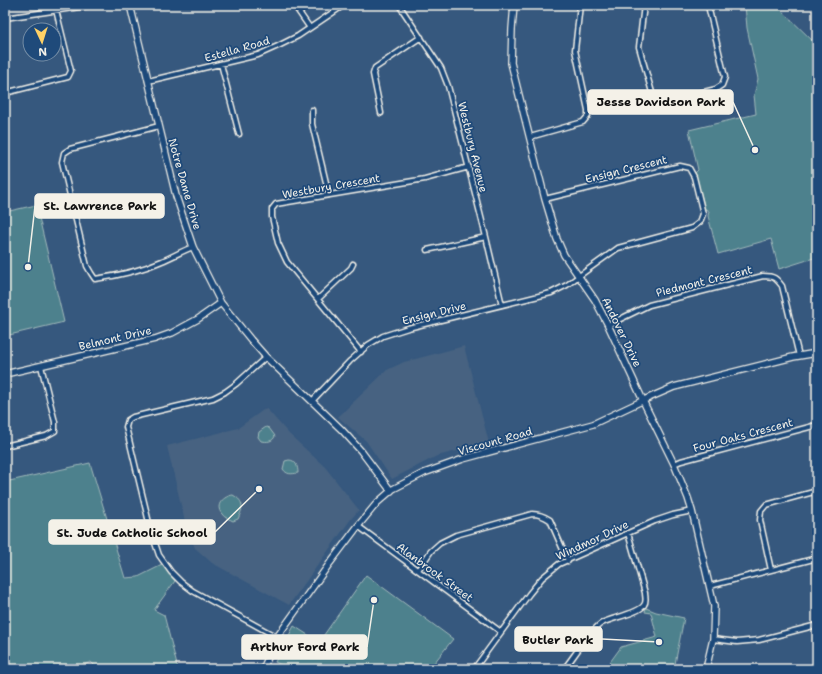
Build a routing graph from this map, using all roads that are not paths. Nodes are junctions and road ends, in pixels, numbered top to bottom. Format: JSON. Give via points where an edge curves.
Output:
{"nodes":[{"id":1,"x":93,"y":5,"type":"edge"},
{"id":2,"x":130,"y":5,"type":"edge"},
{"id":3,"x":294,"y":5,"type":"edge"},
{"id":4,"x":344,"y":5,"type":"edge"},
{"id":5,"x":399,"y":5,"type":"edge"},
{"id":6,"x":514,"y":5,"type":"edge"},
{"id":7,"x":580,"y":5,"type":"edge"},
{"id":8,"x":644,"y":5,"type":"edge"},
{"id":9,"x":709,"y":5,"type":"edge"},
{"id":10,"x":56,"y":10,"type":"junction"},
{"id":11,"x":5,"y":18,"type":"edge"},
{"id":12,"x":310,"y":28,"type":"junction"},
{"id":13,"x":421,"y":37,"type":"junction"},
{"id":14,"x":221,"y":64,"type":"junction"},
{"id":15,"x":148,"y":82,"type":"junction"},
{"id":16,"x":5,"y":93,"type":"edge"},
{"id":17,"x":312,"y":110,"type":"dead end"},
{"id":18,"x":381,"y":113,"type":"dead end"},
{"id":19,"x":159,"y":126,"type":"junction"},
{"id":20,"x":239,"y":134,"type":"dead end"},
{"id":21,"x":530,"y":137,"type":"junction"},
{"id":22,"x":468,"y":167,"type":"junction"},
{"id":23,"x":329,"y":195,"type":"junction"},
{"id":24,"x":545,"y":199,"type":"junction"},
{"id":25,"x":105,"y":210,"type":"dead end"},
{"id":26,"x":75,"y":214,"type":"junction"},
{"id":27,"x":486,"y":237,"type":"junction"},
{"id":28,"x":193,"y":246,"type":"junction"},
{"id":29,"x":427,"y":250,"type":"dead end"},
{"id":30,"x":353,"y":264,"type":"dead end"},
{"id":31,"x":578,"y":276,"type":"junction"},
{"id":32,"x":318,"y":299,"type":"junction"},
{"id":33,"x":221,"y":303,"type":"junction"},
{"id":34,"x":502,"y":305,"type":"junction"},
{"id":35,"x":608,"y":325,"type":"junction"},
{"id":36,"x":361,"y":352,"type":"junction"},
{"id":37,"x":817,"y":353,"type":"edge"},
{"id":38,"x":799,"y":356,"type":"junction"},
{"id":39,"x":266,"y":357,"type":"junction"},
{"id":40,"x":41,"y":366,"type":"junction"},
{"id":41,"x":5,"y":374,"type":"edge"},
{"id":42,"x":643,"y":400,"type":"junction"},
{"id":43,"x":312,"y":401,"type":"junction"},
{"id":44,"x":817,"y":425,"type":"edge"},
{"id":45,"x":5,"y":446,"type":"edge"},
{"id":46,"x":674,"y":464,"type":"junction"},
{"id":47,"x":391,"y":491,"type":"junction"},
{"id":48,"x":817,"y":491,"type":"edge"},
{"id":49,"x":692,"y":511,"type":"junction"},
{"id":50,"x":358,"y":526,"type":"junction"},
{"id":51,"x":628,"y":533,"type":"junction"},
{"id":52,"x":817,"y":558,"type":"edge"},
{"id":53,"x":568,"y":560,"type":"junction"},
{"id":54,"x":418,"y":570,"type":"junction"},
{"id":55,"x":771,"y":570,"type":"junction"},
{"id":56,"x":710,"y":586,"type":"junction"},
{"id":57,"x":817,"y":625,"type":"edge"},
{"id":58,"x":501,"y":632,"type":"junction"},
{"id":59,"x":277,"y":637,"type":"junction"},
{"id":60,"x":713,"y":639,"type":"junction"},
{"id":61,"x":263,"y":669,"type":"edge"},
{"id":62,"x":474,"y":669,"type":"edge"},
{"id":63,"x":564,"y":669,"type":"edge"},
{"id":64,"x":706,"y":669,"type":"edge"}],
"edges":[{"from":1,"to":10,"type":"street"},
{"from":2,"to":15,"type":"street","name":"Notre Dame Drive"},
{"from":3,"to":12,"type":"street"},
{"from":4,"to":12,"type":"street","name":"Estella Road"},
{"from":5,"to":13,"type":"street","name":"Westbury Avenue"},
{"from":6,"to":21,"type":"street","name":"Andover Drive","via":[[511,63]]},
{"from":7,"to":21,"type":"street","via":[[575,50],[588,116],[583,122]]},
{"from":8,"to":9,"type":"street","via":[[640,47],[653,96],[658,101],[668,101],[716,89],[722,85],[725,77]]},
{"from":10,"to":11,"type":"street"},
{"from":10,"to":16,"type":"street","via":[[71,70],[68,77]]},
{"from":12,"to":14,"type":"street","name":"Estella Road","via":[[258,55]]},
{"from":13,"to":18,"type":"street","via":[[375,68],[373,74]]},
{"from":13,"to":22,"type":"street","name":"Westbury Avenue","via":[[442,68]]},
{"from":14,"to":15,"type":"street","name":"Estella Road"},
{"from":14,"to":20,"type":"street"},
{"from":15,"to":19,"type":"street","name":"Notre Dame Drive"},
{"from":17,"to":23,"type":"street","via":[[312,124]]},
{"from":19,"to":26,"type":"street","via":[[70,149],[64,153],[62,162]]},
{"from":19,"to":28,"type":"street","name":"Notre Dame Drive","via":[[176,196]]},
{"from":21,"to":24,"type":"street","name":"Andover Drive"},
{"from":22,"to":23,"type":"street","name":"Westbury Crescent","via":[[425,179]]},
{"from":22,"to":27,"type":"street","name":"Westbury Avenue"},
{"from":23,"to":32,"type":"street","name":"Westbury Crescent","via":[[276,204],[272,209],[278,243],[287,262]]},
{"from":24,"to":31,"type":"street","name":"Andover Drive","via":[[564,256]]},
{"from":24,"to":31,"type":"street","name":"Ensign Crescent","via":[[680,166],[689,168],[694,177],[703,214],[700,222],[692,228],[618,248]]},
{"from":25,"to":26,"type":"street"},
{"from":26,"to":28,"type":"street","via":[[87,266],[95,279],[161,262]]},
{"from":27,"to":29,"type":"street"},
{"from":27,"to":34,"type":"street","name":"Westbury Avenue"},
{"from":28,"to":33,"type":"street","name":"Notre Dame Drive"},
{"from":30,"to":32,"type":"street"},
{"from":31,"to":34,"type":"street","name":"Ensign Drive","via":[[551,293]]},
{"from":31,"to":35,"type":"street","name":"Andover Drive"},
{"from":32,"to":36,"type":"street","name":"Westbury Crescent"},
{"from":33,"to":39,"type":"street","name":"Notre Dame Drive"},
{"from":33,"to":40,"type":"street","name":"Belmont Drive","via":[[198,319],[155,339]]},
{"from":34,"to":36,"type":"street","name":"Ensign Drive","via":[[383,336]]},
{"from":35,"to":38,"type":"street","name":"Piedmont Crescent","via":[[649,305],[770,276],[782,286]]},
{"from":35,"to":42,"type":"street","name":"Andover Drive"},
{"from":36,"to":43,"type":"street","name":"Ensign Drive"},
{"from":37,"to":38,"type":"street","name":"Viscount Road"},
{"from":38,"to":42,"type":"street","name":"Viscount Road","via":[[674,387]]},
{"from":39,"to":43,"type":"street","name":"Notre Dame Drive"},
{"from":39,"to":59,"type":"street","via":[[236,384],[213,398],[133,417],[128,420],[126,427],[151,531],[159,555],[171,572],[193,591]]},
{"from":40,"to":41,"type":"street","name":"Belmont Drive"},
{"from":40,"to":45,"type":"street","via":[[55,431],[46,436]]},
{"from":42,"to":46,"type":"street","name":"Andover Drive"},
{"from":42,"to":47,"type":"street","name":"Viscount Road","via":[[593,424],[424,473]]},
{"from":43,"to":47,"type":"street","name":"Notre Dame Drive","via":[[361,451]]},
{"from":44,"to":46,"type":"street","name":"Four Oaks Crescent"},
{"from":46,"to":49,"type":"street","name":"Andover Drive"},
{"from":47,"to":50,"type":"street","name":"Viscount Road"},
{"from":48,"to":55,"type":"street","via":[[766,505],[761,511],[760,520]]},
{"from":49,"to":51,"type":"street","name":"Windmor Drive","via":[[655,521]]},
{"from":49,"to":56,"type":"street","name":"Andover Drive"},
{"from":50,"to":54,"type":"street","name":"Alanbrook Street"},
{"from":50,"to":59,"type":"street","name":"Viscount Road"},
{"from":51,"to":53,"type":"street","name":"Windmor Drive"},
{"from":51,"to":63,"type":"street","via":[[646,600],[645,605],[639,610],[601,623]]},
{"from":52,"to":55,"type":"street"},
{"from":53,"to":54,"type":"street","via":[[550,520],[532,514],[456,535],[431,551]]},
{"from":53,"to":58,"type":"street","name":"Windmor Drive","via":[[542,578]]},
{"from":54,"to":58,"type":"street","name":"Alanbrook Street"},
{"from":55,"to":56,"type":"street"},
{"from":56,"to":60,"type":"street","name":"Andover Drive","via":[[714,606]]},
{"from":57,"to":60,"type":"street","via":[[760,640],[737,642]]},
{"from":58,"to":62,"type":"street","name":"Windmor Drive"},
{"from":59,"to":61,"type":"street","name":"Viscount Road"},
{"from":60,"to":64,"type":"street","name":"Andover Drive"}]}
